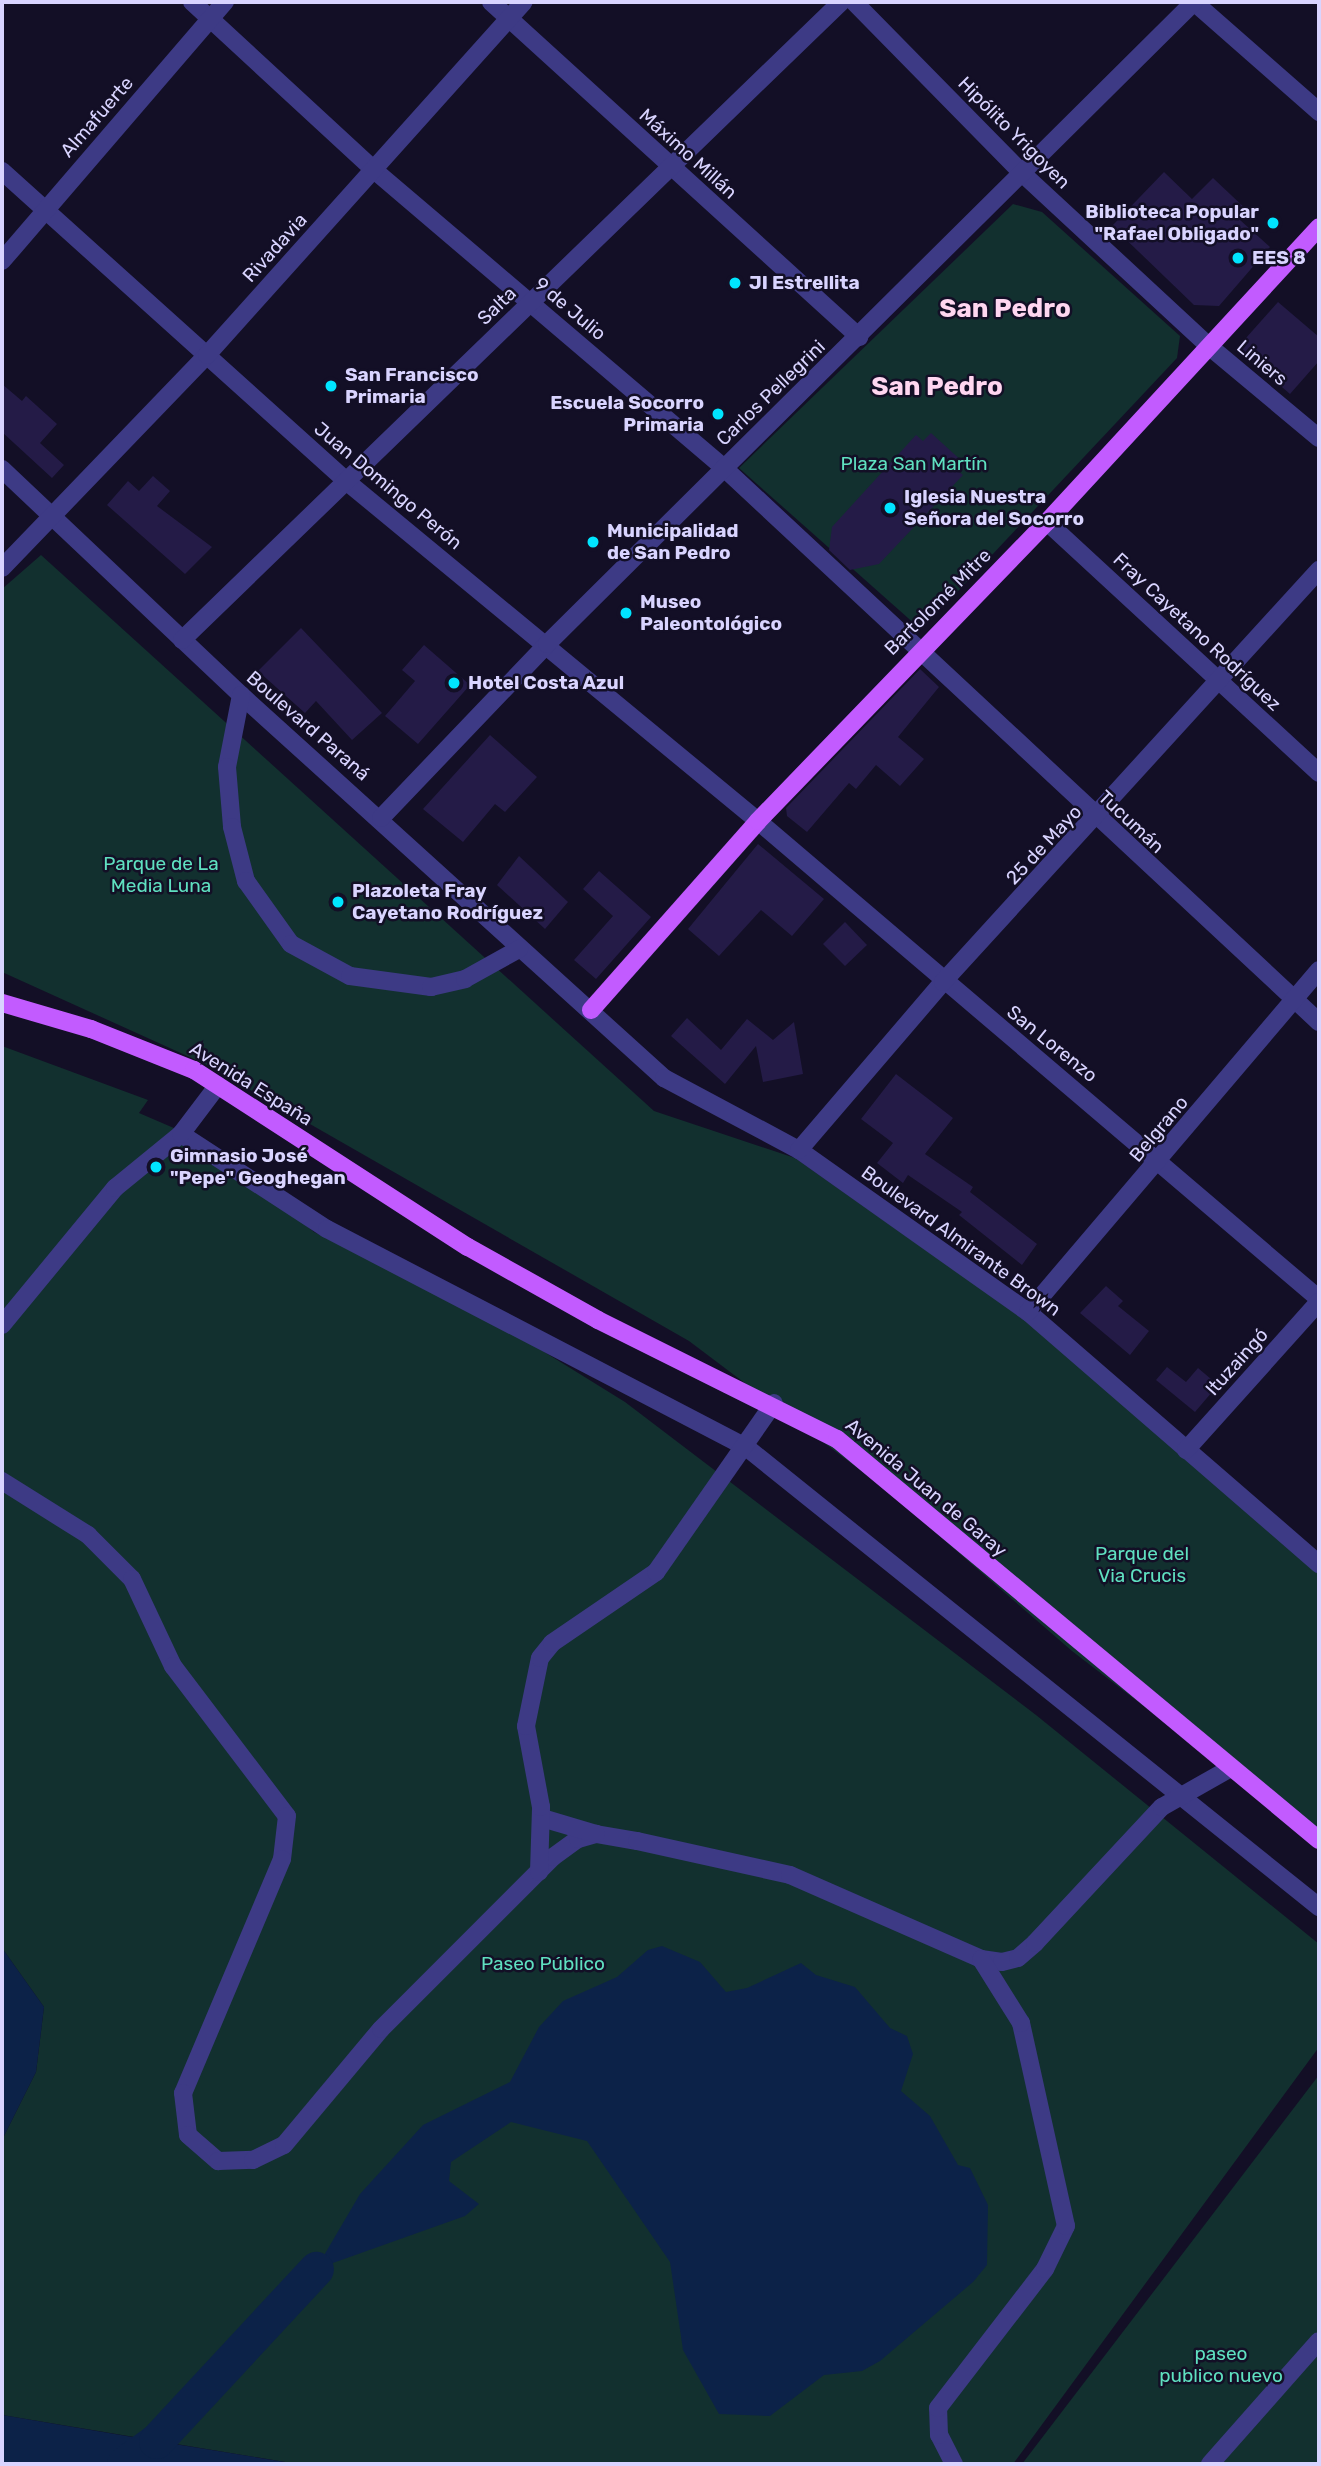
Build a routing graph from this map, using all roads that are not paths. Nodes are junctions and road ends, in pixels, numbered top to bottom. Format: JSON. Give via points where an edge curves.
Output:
{"nodes":[{"id":1,"x":192,"y":2,"type":"edge"},
{"id":2,"x":225,"y":2,"type":"edge"},
{"id":3,"x":491,"y":2,"type":"edge"},
{"id":4,"x":524,"y":2,"type":"edge"},
{"id":5,"x":841,"y":2,"type":"edge"},
{"id":6,"x":854,"y":2,"type":"edge"},
{"id":7,"x":1194,"y":2,"type":"edge"},
{"id":8,"x":210,"y":19,"type":"junction"},
{"id":9,"x":509,"y":19,"type":"junction"},
{"id":10,"x":1319,"y":112,"type":"edge"},
{"id":11,"x":670,"y":166,"type":"junction"},
{"id":12,"x":374,"y":170,"type":"junction"},
{"id":13,"x":2,"y":171,"type":"edge"},
{"id":14,"x":1023,"y":174,"type":"junction"},
{"id":15,"x":47,"y":208,"type":"junction"},
{"id":16,"x":1319,"y":227,"type":"edge"},
{"id":17,"x":2,"y":261,"type":"edge"},
{"id":18,"x":531,"y":303,"type":"junction"},
{"id":19,"x":859,"y":337,"type":"junction"},
{"id":20,"x":1210,"y":347,"type":"junction"},
{"id":21,"x":207,"y":355,"type":"junction"},
{"id":22,"x":1319,"y":438,"type":"edge"},
{"id":23,"x":724,"y":468,"type":"junction"},
{"id":24,"x":2,"y":469,"type":"edge"},
{"id":25,"x":346,"y":481,"type":"junction"},
{"id":26,"x":52,"y":518,"type":"junction"},
{"id":27,"x":1047,"y":522,"type":"junction"},
{"id":28,"x":2,"y":568,"type":"edge"},
{"id":29,"x":1319,"y":570,"type":"edge"},
{"id":30,"x":182,"y":640,"type":"junction"},
{"id":31,"x":547,"y":645,"type":"junction"},
{"id":32,"x":918,"y":650,"type":"junction"},
{"id":33,"x":1219,"y":680,"type":"junction"},
{"id":34,"x":241,"y":695,"type":"junction"},
{"id":35,"x":1319,"y":773,"type":"edge"},
{"id":36,"x":381,"y":817,"type":"junction"},
{"id":37,"x":1097,"y":819,"type":"junction"},
{"id":38,"x":758,"y":821,"type":"junction"},
{"id":39,"x":519,"y":949,"type":"junction"},
{"id":40,"x":1319,"y":970,"type":"edge"},
{"id":41,"x":943,"y":982,"type":"junction"},
{"id":42,"x":1294,"y":1000,"type":"junction"},
{"id":43,"x":2,"y":1003,"type":"edge"},
{"id":44,"x":591,"y":1010,"type":"junction"},
{"id":45,"x":1319,"y":1022,"type":"edge"},
{"id":46,"x":218,"y":1086,"type":"junction"},
{"id":47,"x":181,"y":1134,"type":"junction"},
{"id":48,"x":799,"y":1150,"type":"junction"},
{"id":49,"x":1161,"y":1160,"type":"junction"},
{"id":50,"x":422,"y":1221,"type":"joint"},
{"id":51,"x":1319,"y":1301,"type":"edge"},
{"id":52,"x":1028,"y":1312,"type":"junction"},
{"id":53,"x":2,"y":1325,"type":"edge"},
{"id":54,"x":774,"y":1403,"type":"junction"},
{"id":55,"x":746,"y":1447,"type":"junction"},
{"id":56,"x":1186,"y":1450,"type":"junction"},
{"id":57,"x":2,"y":1481,"type":"edge"},
{"id":58,"x":1319,"y":1564,"type":"edge"},
{"id":59,"x":1229,"y":1769,"type":"junction"},
{"id":60,"x":1185,"y":1795,"type":"junction"},
{"id":61,"x":542,"y":1818,"type":"junction"},
{"id":62,"x":596,"y":1834,"type":"junction"},
{"id":63,"x":1319,"y":1840,"type":"edge"},
{"id":64,"x":539,"y":1871,"type":"junction"},
{"id":65,"x":1319,"y":1907,"type":"edge"},
{"id":66,"x":981,"y":1959,"type":"junction"},
{"id":67,"x":1319,"y":2341,"type":"edge"},
{"id":68,"x":954,"y":2464,"type":"edge"},
{"id":69,"x":1210,"y":2464,"type":"edge"}],
"edges":[{"from":1,"to":8,"type":"street","name":"9 de Julio"},
{"from":2,"to":8,"type":"street","name":"Almafuerte"},
{"from":3,"to":9,"type":"street","name":"Máximo Millán"},
{"from":4,"to":9,"type":"street","name":"Rivadavia"},
{"from":5,"to":11,"type":"street","name":"Salta"},
{"from":6,"to":14,"type":"street","name":"Hipólito Yrigoyen"},
{"from":7,"to":10,"type":"street"},
{"from":7,"to":14,"type":"street","name":"Carlos Pellegrini"},
{"from":8,"to":12,"type":"street","name":"9 de Julio"},
{"from":8,"to":15,"type":"street","name":"Almafuerte"},
{"from":9,"to":11,"type":"street","name":"Máximo Millán"},
{"from":9,"to":12,"type":"street","name":"Rivadavia"},
{"from":11,"to":18,"type":"street","name":"Salta"},
{"from":11,"to":19,"type":"street","name":"Máximo Millán"},
{"from":12,"to":18,"type":"street","name":"9 de Julio"},
{"from":12,"to":21,"type":"street","name":"Rivadavia"},
{"from":13,"to":15,"type":"street","name":"Juan Domingo Perón"},
{"from":14,"to":19,"type":"street","name":"Carlos Pellegrini"},
{"from":14,"to":20,"type":"street","name":"Hipólito Yrigoyen"},
{"from":15,"to":17,"type":"street","name":"Almafuerte"},
{"from":15,"to":21,"type":"street","name":"Juan Domingo Perón"},
{"from":16,"to":20,"type":"main road","name":"Bartolomé Mitre"},
{"from":18,"to":23,"type":"street","name":"9 de Julio"},
{"from":18,"to":25,"type":"street","name":"Salta"},
{"from":19,"to":23,"type":"street","name":"Carlos Pellegrini"},
{"from":20,"to":22,"type":"street","name":"Liniers"},
{"from":20,"to":27,"type":"main road","name":"Bartolomé Mitre"},
{"from":21,"to":25,"type":"street","name":"Juan Domingo Perón"},
{"from":21,"to":26,"type":"street","name":"Rivadavia"},
{"from":23,"to":31,"type":"street","name":"Carlos Pellegrini"},
{"from":23,"to":32,"type":"street","name":"9 de Julio"},
{"from":24,"to":26,"type":"street","name":"Boulevard Paraná"},
{"from":25,"to":30,"type":"street","name":"Salta"},
{"from":25,"to":31,"type":"street","name":"Juan Domingo Perón"},
{"from":26,"to":28,"type":"street","name":"Rivadavia"},
{"from":26,"to":30,"type":"street","name":"Boulevard Paraná"},
{"from":27,"to":32,"type":"main road","name":"Bartolomé Mitre"},
{"from":27,"to":33,"type":"street","name":"Fray Cayetano Rodríguez"},
{"from":29,"to":33,"type":"street","name":"25 de Mayo"},
{"from":30,"to":34,"type":"street","name":"Boulevard Paraná"},
{"from":31,"to":36,"type":"street","name":"Carlos Pellegrini"},
{"from":31,"to":38,"type":"street","name":"Juan Domingo Perón"},
{"from":32,"to":37,"type":"street","name":"Tucumán"},
{"from":32,"to":38,"type":"main road","name":"Bartolomé Mitre"},
{"from":33,"to":35,"type":"street","name":"Fray Cayetano Rodríguez"},
{"from":33,"to":37,"type":"street","name":"25 de Mayo"},
{"from":34,"to":36,"type":"street","name":"Boulevard Paraná"},
{"from":34,"to":39,"type":"street","via":[[227,767],[232,827],[246,881],[291,944],[350,976],[431,987],[465,979]]},
{"from":36,"to":39,"type":"street","name":"Boulevard Paraná"},
{"from":37,"to":41,"type":"street","name":"25 de Mayo"},
{"from":37,"to":42,"type":"street","name":"Tucumán"},
{"from":38,"to":41,"type":"street","name":"San Lorenzo"},
{"from":38,"to":44,"type":"main road","name":"Bartolomé Mitre"},
{"from":39,"to":44,"type":"street","name":"Boulevard Paraná"},
{"from":40,"to":42,"type":"street","name":"Belgrano"},
{"from":41,"to":48,"type":"street","name":"25 de Mayo"},
{"from":41,"to":49,"type":"street","name":"San Lorenzo"},
{"from":42,"to":45,"type":"street","name":"Tucumán"},
{"from":42,"to":49,"type":"street","name":"Belgrano"},
{"from":43,"to":46,"type":"main road","name":"Avenida España","via":[[142,1047]]},
{"from":44,"to":48,"type":"street","name":"Boulevard Almirante Brown","via":[[682,1090]]},
{"from":46,"to":47,"type":"street"},
{"from":46,"to":50,"type":"main road","name":"Avenida España"},
{"from":47,"to":53,"type":"street","via":[[115,1188]]},
{"from":47,"to":55,"type":"street","via":[[327,1229]]},
{"from":48,"to":52,"type":"street","name":"Boulevard Almirante Brown"},
{"from":49,"to":51,"type":"street","name":"San Lorenzo"},
{"from":49,"to":52,"type":"street","name":"Belgrano"},
{"from":50,"to":54,"type":"main road","name":"Avenida Juan de Garay","via":[[598,1320]]},
{"from":51,"to":56,"type":"street","name":"Ituzaingó"},
{"from":52,"to":56,"type":"street","name":"Boulevard Almirante Brown"},
{"from":54,"to":55,"type":"street"},
{"from":54,"to":59,"type":"main road","name":"Avenida Juan de Garay","via":[[837,1439]]},
{"from":55,"to":60,"type":"street"},
{"from":55,"to":61,"type":"street","via":[[656,1572],[552,1643],[540,1658],[526,1726]]},
{"from":56,"to":58,"type":"street","name":"Boulevard Almirante Brown"},
{"from":57,"to":64,"type":"street","via":[[88,1535],[132,1579],[173,1666],[287,1816],[282,1859],[183,2093],[182,2122],[201,2150],[218,2161],[236,2163],[271,2154],[284,2145],[381,2029]]},
{"from":59,"to":60,"type":"street"},
{"from":59,"to":63,"type":"main road","name":"Avenida Juan de Garay"},
{"from":60,"to":65,"type":"street"},
{"from":60,"to":66,"type":"street","via":[[1161,1807],[1018,1958]]},
{"from":61,"to":62,"type":"street"},
{"from":61,"to":64,"type":"street"},
{"from":62,"to":64,"type":"street","via":[[578,1839]]},
{"from":62,"to":66,"type":"street","via":[[790,1875]]},
{"from":66,"to":68,"type":"street","via":[[1023,2032],[1066,2226],[1045,2269],[938,2408],[939,2435]]},
{"from":67,"to":69,"type":"street"}]}
